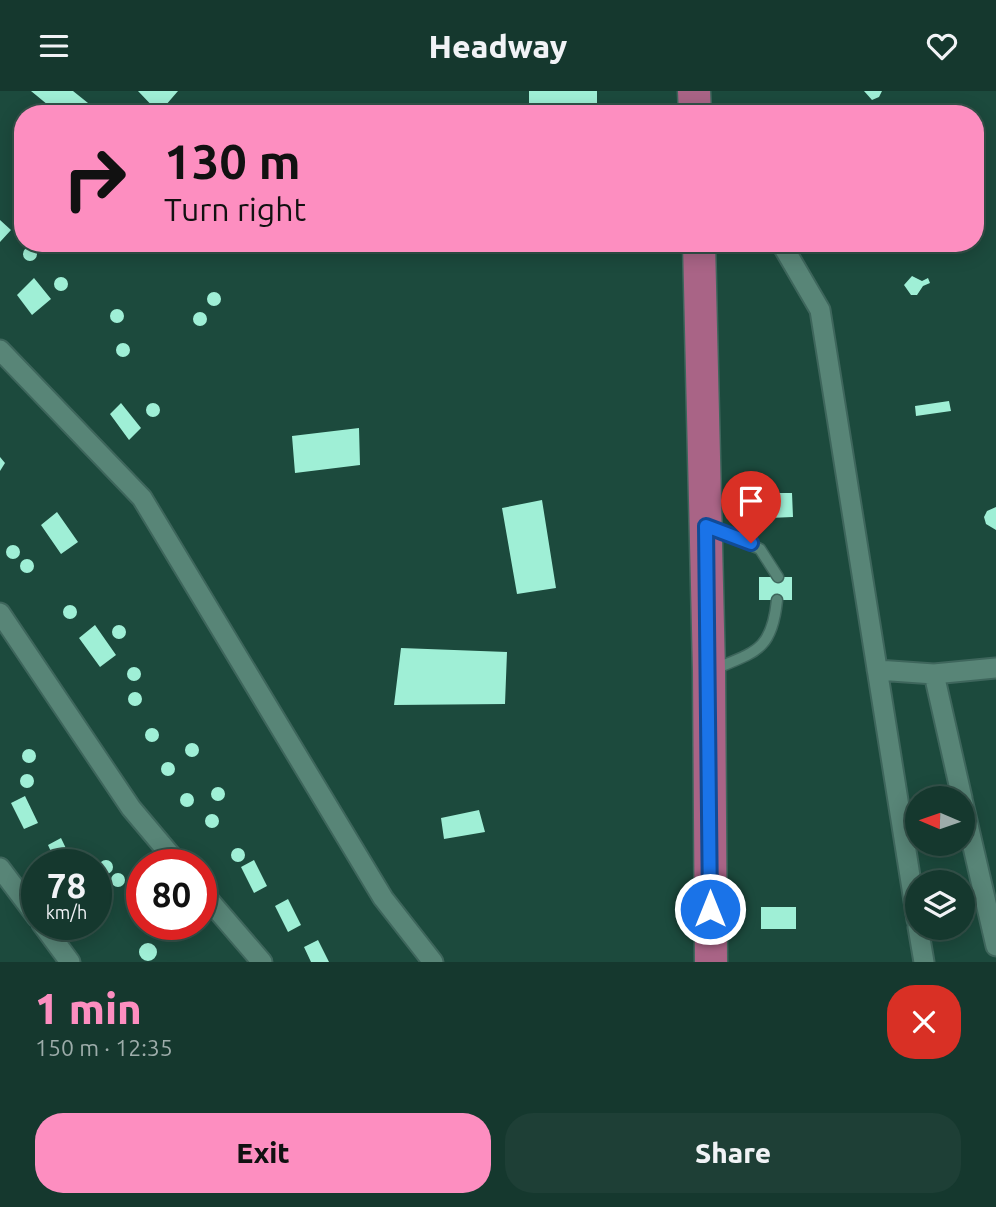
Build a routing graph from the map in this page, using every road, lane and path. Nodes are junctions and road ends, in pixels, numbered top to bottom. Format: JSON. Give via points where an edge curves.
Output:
{"nodes":[{"id":1,"x":699,"y":252,"type":"edge"},
{"id":2,"x":786,"y":252,"type":"edge"},
{"id":3,"x":0,"y":350,"type":"edge"},
{"id":4,"x":706,"y":526,"type":"junction"},
{"id":5,"x":778,"y":577,"type":"dead end"},
{"id":6,"x":777,"y":600,"type":"dead end"},
{"id":7,"x":0,"y":613,"type":"edge"},
{"id":8,"x":996,"y":668,"type":"edge"},
{"id":9,"x":877,"y":670,"type":"junction"},
{"id":10,"x":709,"y":671,"type":"junction"},
{"id":11,"x":934,"y":674,"type":"junction"},
{"id":12,"x":959,"y":786,"type":"edge"},
{"id":13,"x":975,"y":848,"type":"edge"},
{"id":14,"x":165,"y":849,"type":"edge"},
{"id":15,"x":0,"y":867,"type":"edge"},
{"id":16,"x":909,"y":870,"type":"edge"},
{"id":17,"x":21,"y":895,"type":"edge"},
{"id":18,"x":217,"y":910,"type":"edge"},
{"id":19,"x":992,"y":913,"type":"edge"},
{"id":20,"x":54,"y":940,"type":"edge"},
{"id":21,"x":920,"y":940,"type":"edge"},
{"id":22,"x":996,"y":946,"type":"edge"},
{"id":23,"x":70,"y":962,"type":"edge"},
{"id":24,"x":262,"y":962,"type":"edge"},
{"id":25,"x":433,"y":962,"type":"edge"},
{"id":26,"x":710,"y":962,"type":"edge"},
{"id":27,"x":924,"y":962,"type":"edge"}],
"edges":[{"from":1,"to":4,"type":"highway"},
{"from":2,"to":9,"type":"street","via":[[820,310]]},
{"from":3,"to":25,"type":"street","via":[[142,498],[383,898]]},
{"from":4,"to":5,"type":"lane","via":[[761,549]]},
{"from":4,"to":10,"type":"highway"},
{"from":6,"to":10,"type":"lane","via":[[769,639],[760,650]]},
{"from":7,"to":14,"type":"street","via":[[131,809]]},
{"from":8,"to":11,"type":"street"},
{"from":9,"to":11,"type":"street"},
{"from":9,"to":16,"type":"street"},
{"from":10,"to":26,"type":"highway"},
{"from":11,"to":12,"type":"street"},
{"from":13,"to":19,"type":"street"},
{"from":15,"to":17,"type":"street"},
{"from":18,"to":24,"type":"street"},
{"from":19,"to":22,"type":"street"},
{"from":20,"to":23,"type":"street"},
{"from":21,"to":27,"type":"street"}]}
